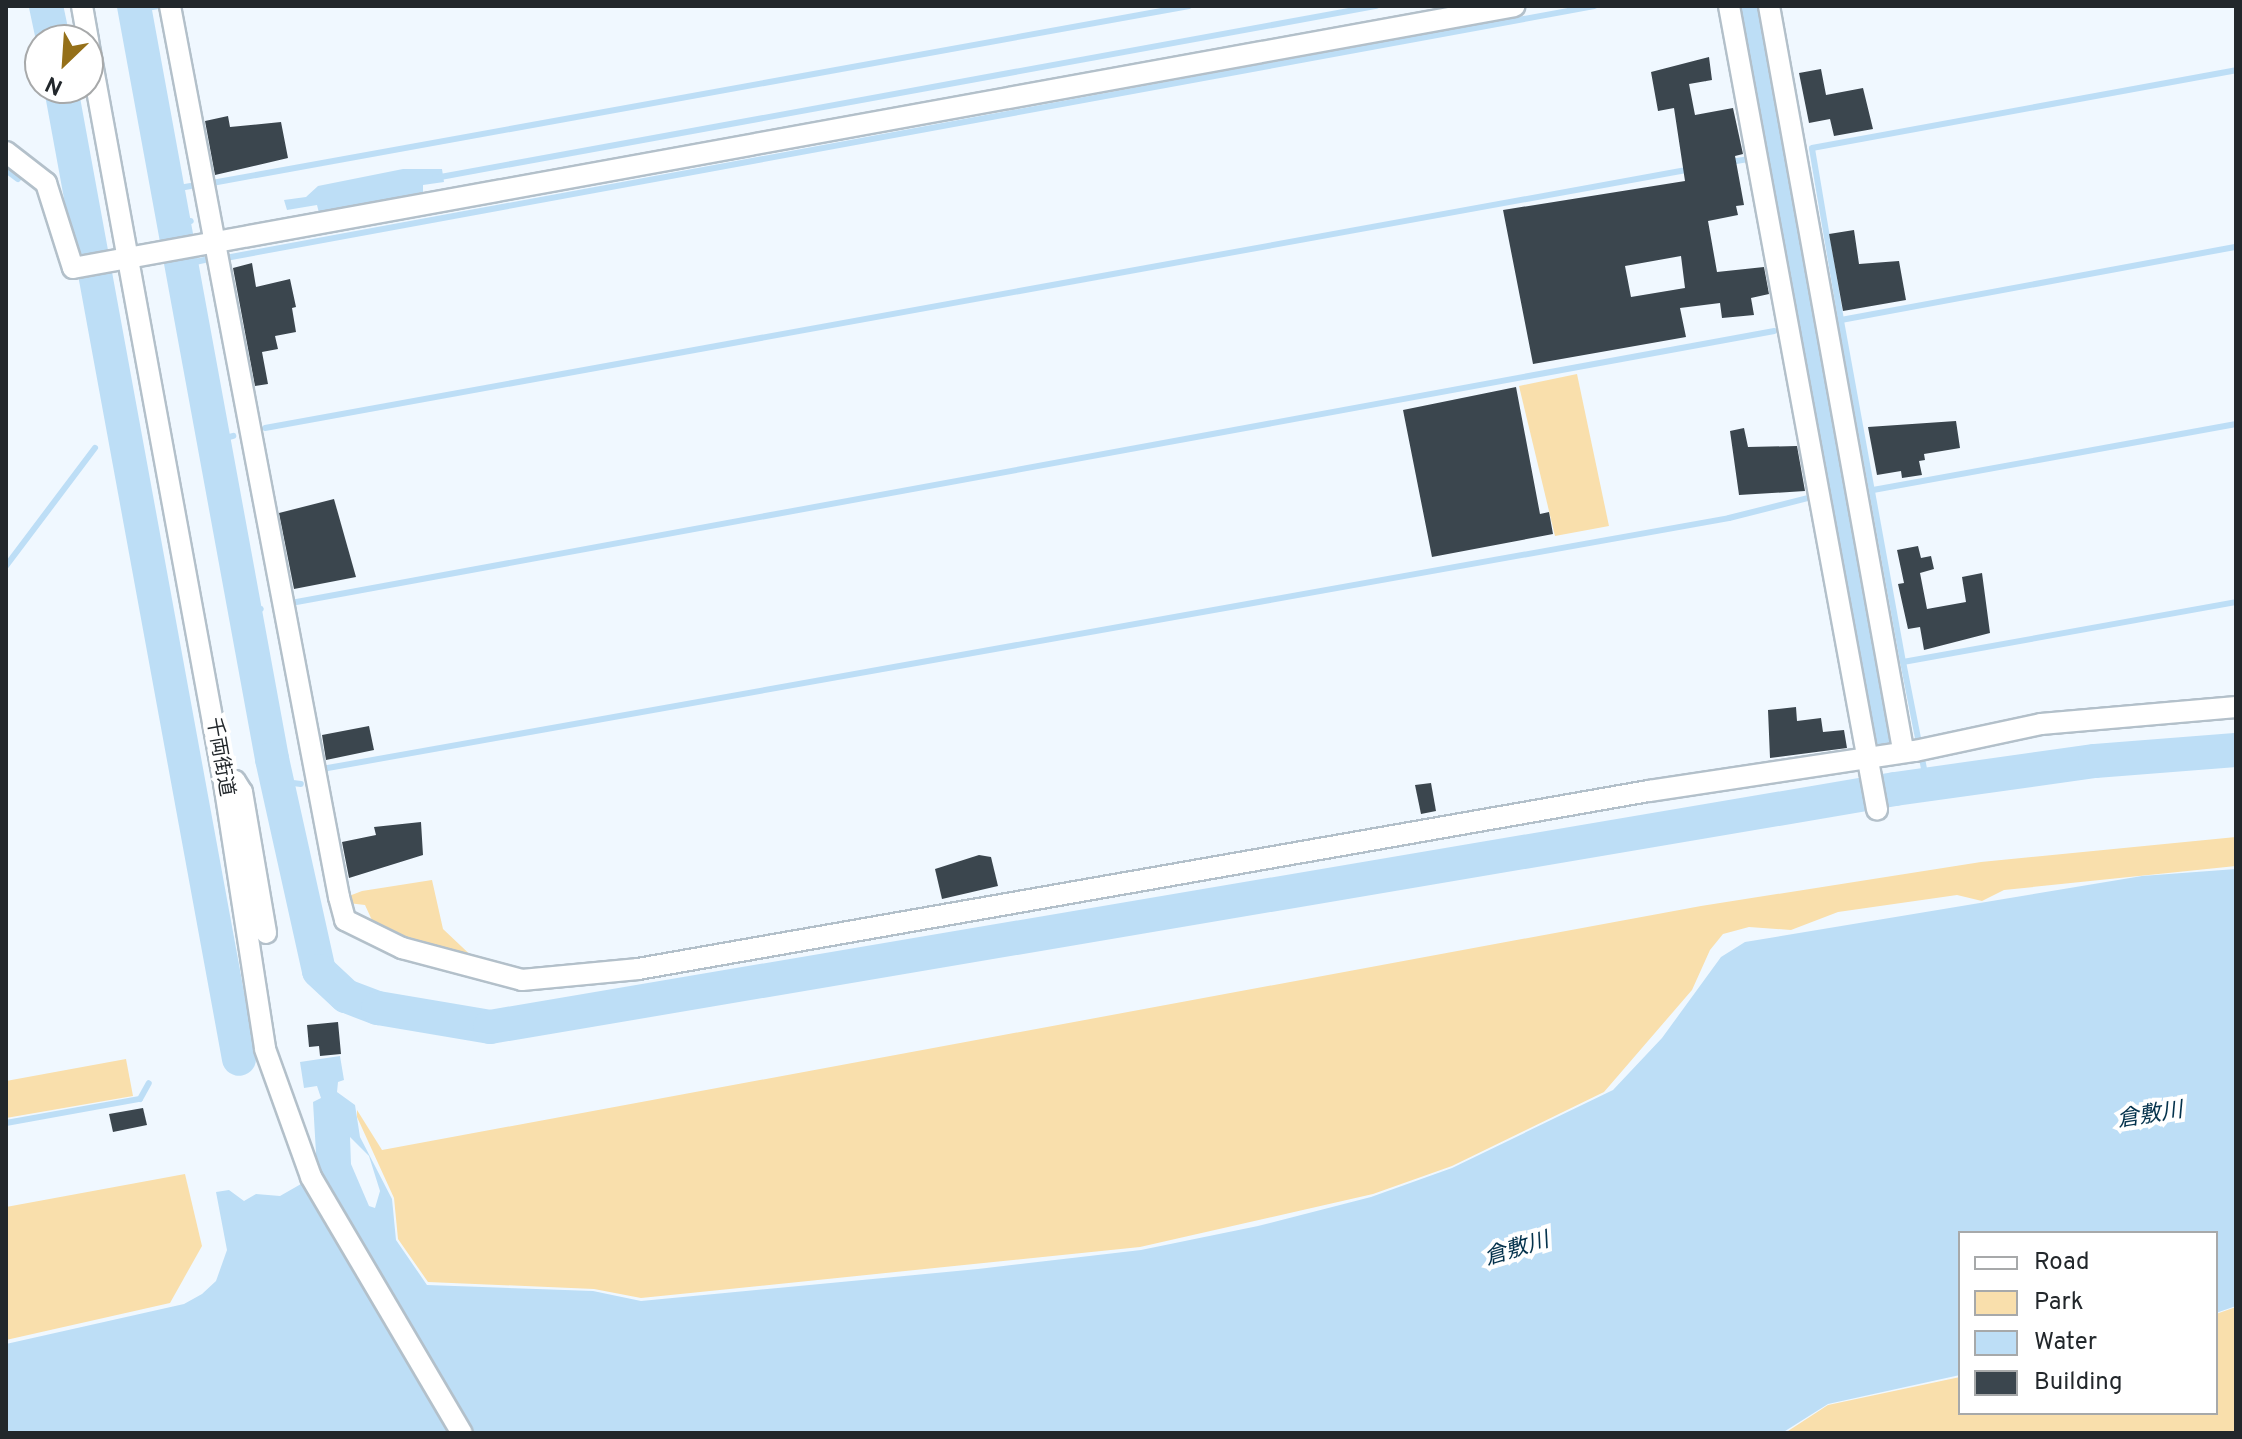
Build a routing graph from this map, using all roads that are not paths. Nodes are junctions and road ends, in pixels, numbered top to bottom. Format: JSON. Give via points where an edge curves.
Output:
{"nodes":[{"id":1,"x":170,"y":6,"type":"edge"},
{"id":2,"x":1514,"y":6,"type":"edge"},
{"id":3,"x":1729,"y":6,"type":"edge"},
{"id":4,"x":1769,"y":6,"type":"edge"},
{"id":5,"x":97,"y":104,"type":"edge"},
{"id":6,"x":6,"y":152,"type":"edge"},
{"id":7,"x":209,"y":243,"type":"junction"},
{"id":8,"x":119,"y":259,"type":"junction"},
{"id":9,"x":2236,"y":707,"type":"edge"},
{"id":10,"x":1914,"y":750,"type":"junction"},
{"id":11,"x":1868,"y":766,"type":"junction"},
{"id":12,"x":224,"y":783,"type":"junction"},
{"id":13,"x":1877,"y":809,"type":"dead end"},
{"id":14,"x":266,"y":933,"type":"dead end"},
{"id":15,"x":462,"y":1433,"type":"edge"}],
"edges":[{"from":1,"to":7,"type":"street"},
{"from":2,"to":7,"type":"street"},
{"from":3,"to":11,"type":"street"},
{"from":4,"to":10,"type":"street"},
{"from":5,"to":8,"type":"street","name":"千両街道"},
{"from":6,"to":8,"type":"street","via":[[46,183],[73,268]]},
{"from":7,"to":8,"type":"street"},
{"from":7,"to":11,"type":"street","via":[[345,920],[374,937],[452,964],[531,980],[638,969]]},
{"from":8,"to":12,"type":"street","name":"千両街道"},
{"from":9,"to":10,"type":"street","via":[[2041,724]]},
{"from":10,"to":11,"type":"street"},
{"from":11,"to":13,"type":"street"},
{"from":12,"to":14,"type":"street","via":[[235,781],[242,792]]},
{"from":12,"to":15,"type":"street","name":"千両街道","via":[[265,1049],[292,1135],[334,1219]]}]}
